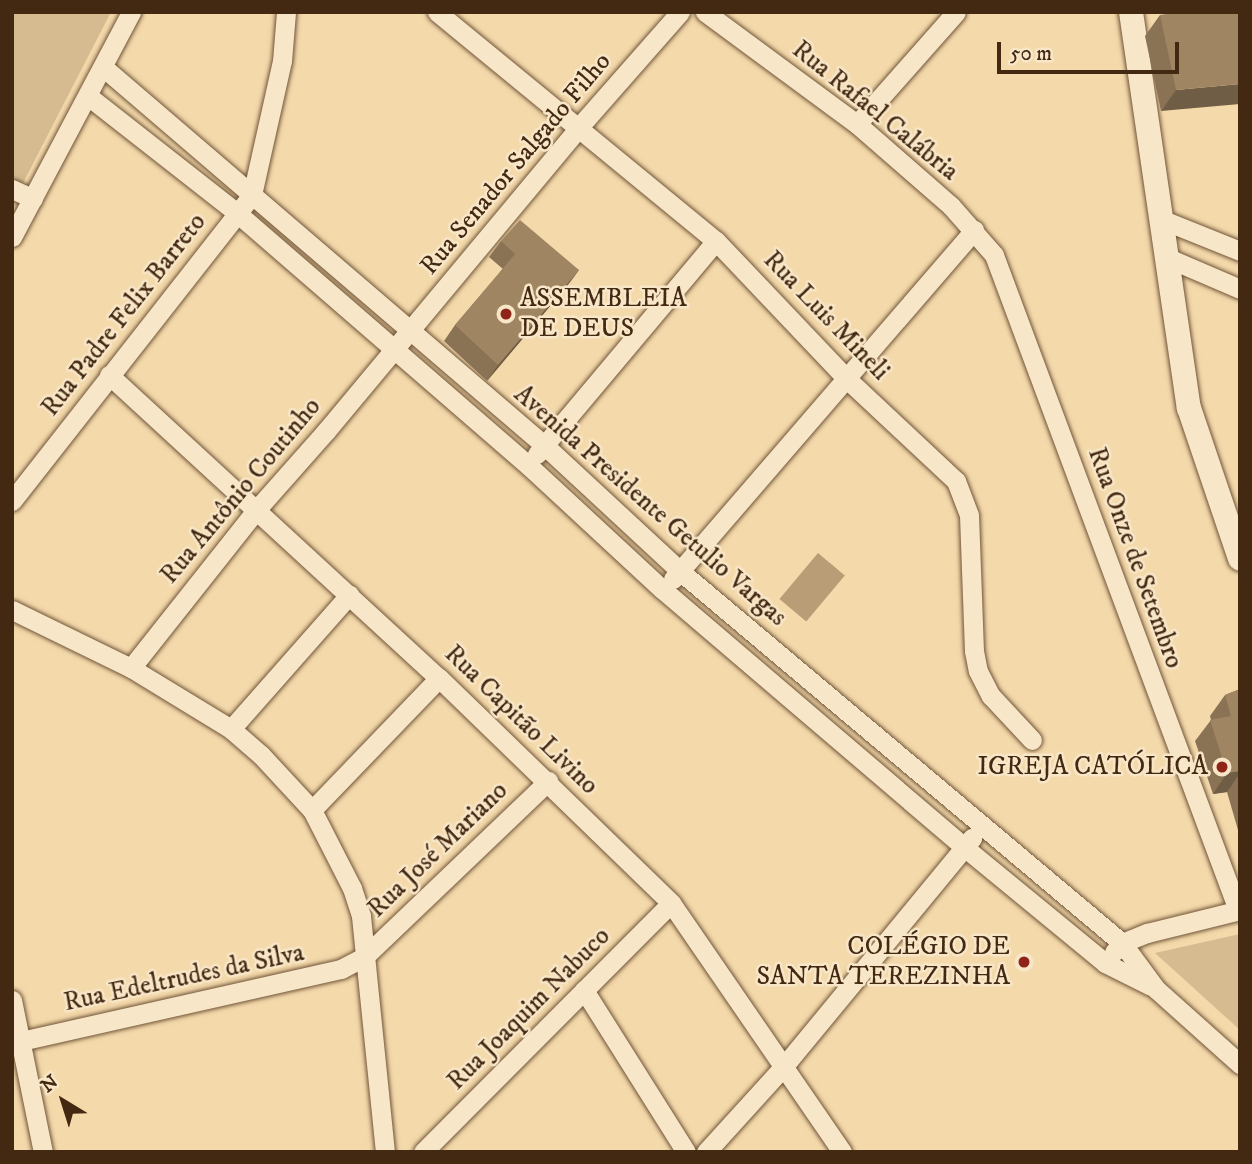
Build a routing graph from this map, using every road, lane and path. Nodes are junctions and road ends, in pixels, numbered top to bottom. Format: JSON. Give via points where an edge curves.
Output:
{"nodes":[{"id":1,"x":131,"y":12,"type":"edge"},
{"id":2,"x":286,"y":12,"type":"edge"},
{"id":3,"x":437,"y":12,"type":"edge"},
{"id":4,"x":680,"y":12,"type":"edge"},
{"id":5,"x":705,"y":12,"type":"edge"},
{"id":6,"x":956,"y":12,"type":"edge"},
{"id":7,"x":1131,"y":12,"type":"edge"},
{"id":8,"x":463,"y":20,"type":"edge"},
{"id":9,"x":103,"y":67,"type":"junction"},
{"id":10,"x":88,"y":96,"type":"junction"},
{"id":11,"x":857,"y":124,"type":"junction"},
{"id":12,"x":579,"y":127,"type":"junction"},
{"id":13,"x":12,"y":189,"type":"edge"},
{"id":14,"x":252,"y":194,"type":"junction"},
{"id":15,"x":33,"y":199,"type":"junction"},
{"id":16,"x":237,"y":213,"type":"junction"},
{"id":17,"x":1163,"y":220,"type":"junction"},
{"id":18,"x":974,"y":230,"type":"junction"},
{"id":19,"x":12,"y":237,"type":"edge"},
{"id":20,"x":716,"y":241,"type":"junction"},
{"id":21,"x":1240,"y":251,"type":"edge"},
{"id":22,"x":1168,"y":258,"type":"junction"},
{"id":23,"x":1240,"y":289,"type":"edge"},
{"id":24,"x":411,"y":331,"type":"junction"},
{"id":25,"x":394,"y":350,"type":"junction"},
{"id":26,"x":109,"y":374,"type":"junction"},
{"id":27,"x":848,"y":380,"type":"junction"},
{"id":28,"x":544,"y":445,"type":"junction"},
{"id":29,"x":528,"y":466,"type":"junction"},
{"id":30,"x":15,"y":493,"type":"edge"},
{"id":31,"x":257,"y":509,"type":"junction"},
{"id":32,"x":1240,"y":559,"type":"edge"},
{"id":33,"x":681,"y":572,"type":"junction"},
{"id":34,"x":662,"y":589,"type":"junction"},
{"id":35,"x":349,"y":595,"type":"junction"},
{"id":36,"x":12,"y":610,"type":"edge"},
{"id":37,"x":131,"y":668,"type":"junction"},
{"id":38,"x":439,"y":678,"type":"junction"},
{"id":39,"x":231,"y":729,"type":"junction"},
{"id":40,"x":1032,"y":740,"type":"dead end"},
{"id":41,"x":548,"y":781,"type":"junction"},
{"id":42,"x":312,"y":810,"type":"junction"},
{"id":43,"x":983,"y":826,"type":"junction"},
{"id":44,"x":964,"y":847,"type":"junction"},
{"id":45,"x":671,"y":903,"type":"junction"},
{"id":46,"x":1239,"y":910,"type":"edge"},
{"id":47,"x":1122,"y":943,"type":"junction"},
{"id":48,"x":364,"y":957,"type":"junction"},
{"id":49,"x":1105,"y":963,"type":"junction"},
{"id":50,"x":1156,"y":989,"type":"junction"},
{"id":51,"x":584,"y":990,"type":"junction"},
{"id":52,"x":12,"y":1000,"type":"edge"},
{"id":53,"x":16,"y":1042,"type":"edge"},
{"id":54,"x":1240,"y":1064,"type":"edge"},
{"id":55,"x":784,"y":1066,"type":"junction"},
{"id":56,"x":713,"y":1148,"type":"edge"},
{"id":57,"x":43,"y":1152,"type":"edge"},
{"id":58,"x":385,"y":1152,"type":"edge"},
{"id":59,"x":424,"y":1152,"type":"edge"},
{"id":60,"x":686,"y":1152,"type":"edge"},
{"id":61,"x":842,"y":1152,"type":"edge"}],
"edges":[{"from":1,"to":9,"type":"street"},
{"from":2,"to":14,"type":"street","via":[[282,61]]},
{"from":3,"to":8,"type":"street","name":"Rua Luis Mineli"},
{"from":4,"to":12,"type":"street","name":"Rua Senador Salgado Filho"},
{"from":5,"to":11,"type":"street","name":"Rua Rafael Calábria"},
{"from":6,"to":11,"type":"street"},
{"from":7,"to":17,"type":"street"},
{"from":8,"to":12,"type":"street","name":"Rua Luis Mineli"},
{"from":9,"to":10,"type":"street"},
{"from":9,"to":14,"type":"street","name":"Avenida Presidente Getulio Vargas"},
{"from":10,"to":15,"type":"street"},
{"from":10,"to":16,"type":"street","name":"Avenida Presidente Getulio Vargas"},
{"from":11,"to":18,"type":"street","name":"Rua Rafael Calábria"},
{"from":12,"to":20,"type":"street","name":"Rua Luis Mineli"},
{"from":12,"to":24,"type":"street","name":"Rua Senador Salgado Filho"},
{"from":13,"to":15,"type":"street"},
{"from":14,"to":16,"type":"street","name":"Rua Padre Felix Barreto"},
{"from":14,"to":24,"type":"street","name":"Avenida Presidente Getulio Vargas"},
{"from":15,"to":19,"type":"street"},
{"from":16,"to":25,"type":"street","name":"Avenida Presidente Getulio Vargas"},
{"from":16,"to":26,"type":"street","name":"Rua Padre Felix Barreto"},
{"from":17,"to":21,"type":"street"},
{"from":17,"to":22,"type":"street"},
{"from":18,"to":27,"type":"street"},
{"from":18,"to":46,"type":"street","name":"Rua Onze de Setembro","via":[[994,255]]},
{"from":20,"to":27,"type":"street","name":"Rua Luis Mineli"},
{"from":20,"to":28,"type":"street"},
{"from":22,"to":23,"type":"street"},
{"from":22,"to":32,"type":"street","via":[[1189,408]]},
{"from":24,"to":25,"type":"street","name":"Rua Senador Salgado Filho"},
{"from":24,"to":28,"type":"street","name":"Avenida Presidente Getulio Vargas"},
{"from":25,"to":29,"type":"street","name":"Avenida Presidente Getulio Vargas"},
{"from":25,"to":31,"type":"street","name":"Rua Antônio Coutinho"},
{"from":26,"to":30,"type":"street","name":"Rua Padre Felix Barreto"},
{"from":26,"to":31,"type":"street","name":"Rua Capitão Livino"},
{"from":27,"to":33,"type":"street"},
{"from":27,"to":40,"type":"street","name":"Rua Luis Mineli","via":[[962,490],[969,515],[978,671],[991,696]]},
{"from":28,"to":29,"type":"street"},
{"from":28,"to":33,"type":"street","name":"Avenida Presidente Getulio Vargas"},
{"from":29,"to":34,"type":"street","name":"Avenida Presidente Getulio Vargas"},
{"from":31,"to":35,"type":"street","name":"Rua Capitão Livino"},
{"from":31,"to":37,"type":"street","name":"Rua Antônio Coutinho"},
{"from":33,"to":34,"type":"street"},
{"from":33,"to":43,"type":"street","name":"Avenida Presidente Getulio Vargas"},
{"from":34,"to":44,"type":"street","name":"Avenida Presidente Getulio Vargas"},
{"from":35,"to":38,"type":"street","name":"Rua Capitão Livino"},
{"from":35,"to":39,"type":"street"},
{"from":36,"to":37,"type":"street"},
{"from":37,"to":39,"type":"street"},
{"from":38,"to":41,"type":"street","name":"Rua Capitão Livino"},
{"from":38,"to":42,"type":"street"},
{"from":39,"to":42,"type":"street"},
{"from":41,"to":45,"type":"street","name":"Rua Capitão Livino"},
{"from":41,"to":48,"type":"street","name":"Rua José Mariano"},
{"from":42,"to":48,"type":"street","via":[[352,888],[361,916]]},
{"from":43,"to":44,"type":"street"},
{"from":43,"to":47,"type":"street","name":"Avenida Presidente Getulio Vargas"},
{"from":44,"to":49,"type":"street","name":"Avenida Presidente Getulio Vargas"},
{"from":44,"to":55,"type":"street"},
{"from":45,"to":51,"type":"street","name":"Rua Joaquim Nabuco"},
{"from":45,"to":55,"type":"street","name":"Rua Capitão Livino"},
{"from":46,"to":47,"type":"street"},
{"from":47,"to":49,"type":"street"},
{"from":47,"to":50,"type":"street","name":"Avenida Presidente Getulio Vargas"},
{"from":48,"to":53,"type":"street","name":"Rua Edeltrudes da Silva","via":[[331,972]]},
{"from":48,"to":58,"type":"street"},
{"from":49,"to":50,"type":"street","name":"Avenida Presidente Getulio Vargas"},
{"from":50,"to":54,"type":"street","name":"Avenida Presidente Getulio Vargas"},
{"from":51,"to":59,"type":"street","name":"Rua Joaquim Nabuco"},
{"from":51,"to":60,"type":"street"},
{"from":52,"to":53,"type":"street"},
{"from":53,"to":57,"type":"street"},
{"from":55,"to":56,"type":"street"},
{"from":55,"to":61,"type":"street","name":"Rua Capitão Livino"}]}
